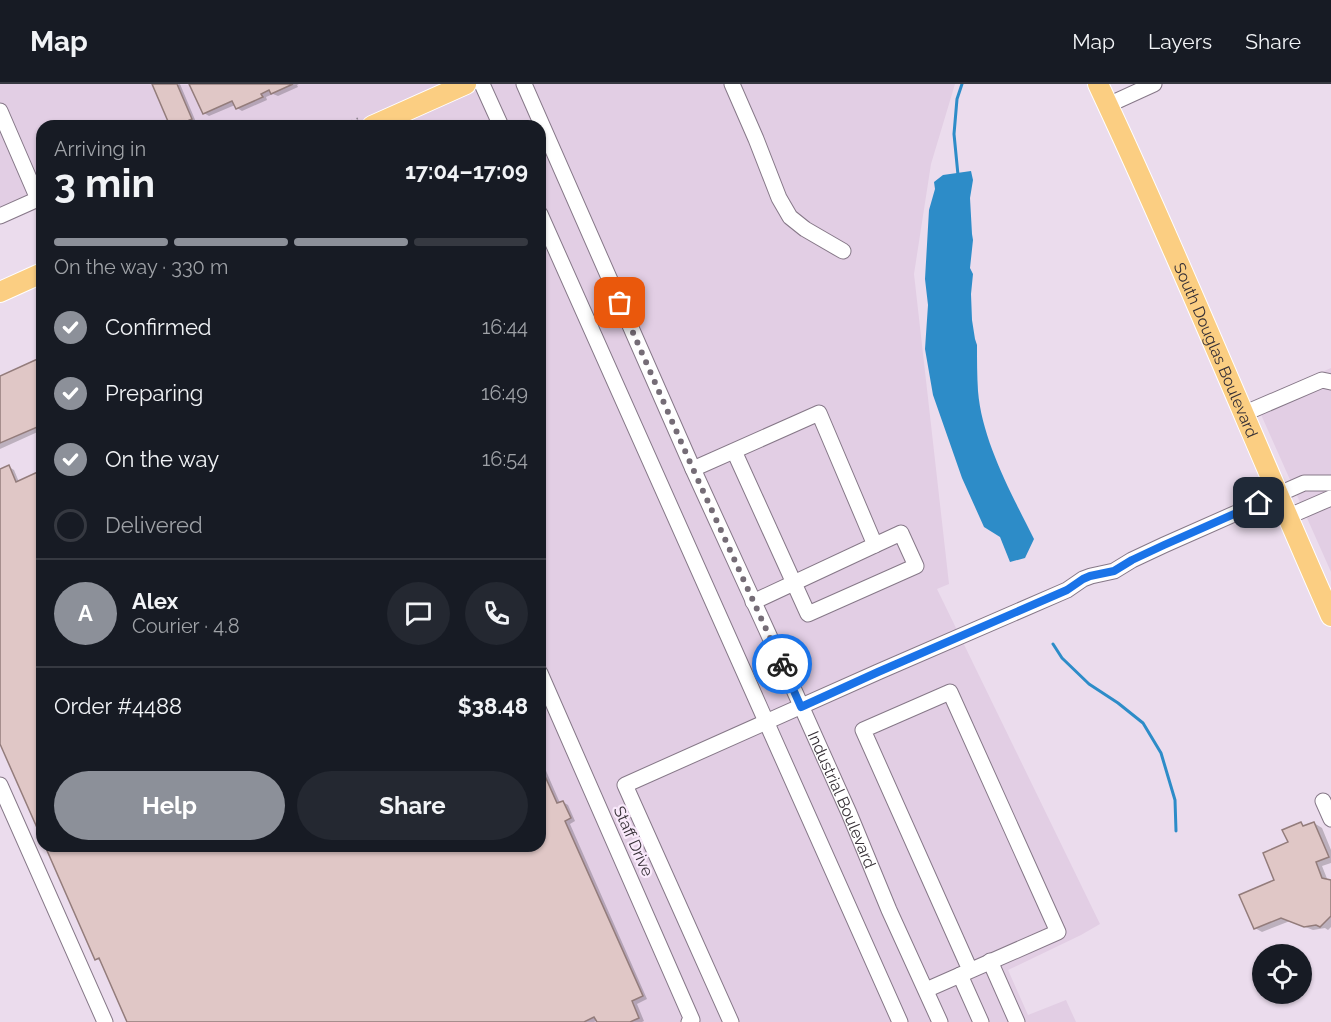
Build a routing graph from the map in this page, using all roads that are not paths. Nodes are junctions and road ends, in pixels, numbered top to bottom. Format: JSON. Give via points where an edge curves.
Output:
{"nodes":[{"id":1,"x":466,"y":84,"type":"edge"},
{"id":2,"x":482,"y":84,"type":"edge"},
{"id":3,"x":524,"y":84,"type":"edge"},
{"id":4,"x":732,"y":84,"type":"edge"},
{"id":5,"x":1098,"y":84,"type":"edge"},
{"id":6,"x":1154,"y":84,"type":"edge"},
{"id":7,"x":1108,"y":105,"type":"junction"},
{"id":8,"x":0,"y":111,"type":"edge"},
{"id":9,"x":385,"y":120,"type":"edge"},
{"id":10,"x":498,"y":120,"type":"edge"},
{"id":11,"x":540,"y":120,"type":"edge"},
{"id":12,"x":546,"y":134,"type":"edge"},
{"id":13,"x":36,"y":194,"type":"edge"},
{"id":14,"x":36,"y":200,"type":"edge"},
{"id":15,"x":0,"y":216,"type":"edge"},
{"id":16,"x":546,"y":227,"type":"edge"},
{"id":17,"x":843,"y":251,"type":"dead end"},
{"id":18,"x":36,"y":276,"type":"edge"},
{"id":19,"x":0,"y":292,"type":"edge"},
{"id":20,"x":1331,"y":382,"type":"edge"},
{"id":21,"x":1243,"y":414,"type":"junction"},
{"id":22,"x":734,"y":451,"type":"junction"},
{"id":23,"x":693,"y":469,"type":"junction"},
{"id":24,"x":1331,"y":483,"type":"edge"},
{"id":25,"x":1277,"y":495,"type":"junction"},
{"id":26,"x":1331,"y":498,"type":"edge"},
{"id":27,"x":1287,"y":517,"type":"junction"},
{"id":28,"x":875,"y":545,"type":"junction"},
{"id":29,"x":794,"y":583,"type":"junction"},
{"id":30,"x":1324,"y":583,"type":"edge"},
{"id":31,"x":753,"y":602,"type":"junction"},
{"id":32,"x":1331,"y":616,"type":"edge"},
{"id":33,"x":546,"y":687,"type":"edge"},
{"id":34,"x":801,"y":707,"type":"junction"},
{"id":35,"x":767,"y":723,"type":"junction"},
{"id":36,"x":0,"y":785,"type":"edge"},
{"id":37,"x":1323,"y":801,"type":"dead end"},
{"id":38,"x":1331,"y":819,"type":"edge"},
{"id":39,"x":990,"y":962,"type":"junction"},
{"id":40,"x":965,"y":972,"type":"junction"},
{"id":41,"x":926,"y":990,"type":"junction"},
{"id":42,"x":105,"y":1022,"type":"edge"},
{"id":43,"x":689,"y":1022,"type":"edge"},
{"id":44,"x":731,"y":1022,"type":"edge"},
{"id":45,"x":900,"y":1022,"type":"edge"},
{"id":46,"x":940,"y":1022,"type":"edge"},
{"id":47,"x":981,"y":1022,"type":"edge"},
{"id":48,"x":1017,"y":1022,"type":"edge"}],
"edges":[{"from":1,"to":9,"type":"main road"},
{"from":2,"to":10,"type":"street"},
{"from":3,"to":11,"type":"street","name":"Industrial Boulevard"},
{"from":4,"to":17,"type":"street","via":[[790,217]]},
{"from":5,"to":7,"type":"main road","name":"South Douglas Boulevard"},
{"from":6,"to":7,"type":"street"},
{"from":7,"to":21,"type":"main road","name":"South Douglas Boulevard"},
{"from":8,"to":13,"type":"street"},
{"from":12,"to":23,"type":"street","name":"Industrial Boulevard"},
{"from":14,"to":15,"type":"street"},
{"from":16,"to":35,"type":"street"},
{"from":18,"to":19,"type":"main road"},
{"from":20,"to":21,"type":"street","via":[[1322,380]]},
{"from":21,"to":25,"type":"main road","name":"South Douglas Boulevard"},
{"from":22,"to":23,"type":"street"},
{"from":22,"to":28,"type":"street","via":[[819,412]]},
{"from":22,"to":29,"type":"street"},
{"from":23,"to":31,"type":"street","name":"Industrial Boulevard"},
{"from":24,"to":25,"type":"street","via":[[1304,483]]},
{"from":25,"to":27,"type":"main road","name":"South Douglas Boulevard"},
{"from":25,"to":34,"type":"street","via":[[1114,571],[1083,579],[1067,590]]},
{"from":26,"to":27,"type":"street"},
{"from":27,"to":30,"type":"main road","name":"South Douglas Boulevard"},
{"from":28,"to":29,"type":"street"},
{"from":28,"to":29,"type":"street","via":[[901,533],[916,566],[808,614]]},
{"from":29,"to":31,"type":"street"},
{"from":30,"to":32,"type":"main road","name":"South Douglas Boulevard"},
{"from":31,"to":34,"type":"street","name":"Industrial Boulevard"},
{"from":33,"to":43,"type":"street","name":"Staff Drive","via":[[692,1020]]},
{"from":34,"to":35,"type":"street"},
{"from":34,"to":41,"type":"street","name":"Industrial Boulevard"},
{"from":35,"to":44,"type":"street","via":[[627,790]]},
{"from":35,"to":45,"type":"street"},
{"from":36,"to":42,"type":"street"},
{"from":37,"to":38,"type":"street"},
{"from":39,"to":40,"type":"street"},
{"from":39,"to":40,"type":"street","via":[[1058,932],[950,692],[863,730]]},
{"from":39,"to":48,"type":"street"},
{"from":40,"to":41,"type":"street"},
{"from":40,"to":47,"type":"street"},
{"from":41,"to":46,"type":"street","name":"Industrial Boulevard"}]}
